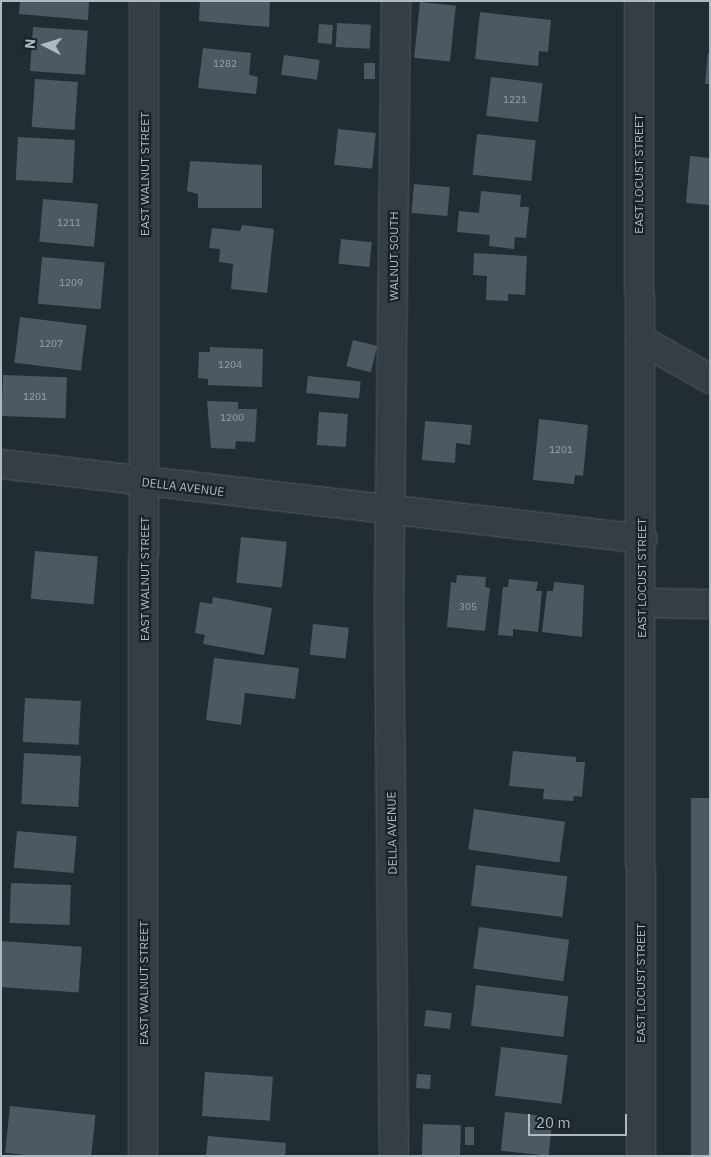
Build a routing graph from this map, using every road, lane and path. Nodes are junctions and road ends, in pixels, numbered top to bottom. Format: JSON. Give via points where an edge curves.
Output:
{"nodes":[{"id":1,"x":144,"y":1,"type":"edge"},
{"id":2,"x":396,"y":1,"type":"edge"},
{"id":3,"x":639,"y":1,"type":"edge"},
{"id":4,"x":640,"y":339,"type":"junction"},
{"id":5,"x":710,"y":379,"type":"edge"},
{"id":6,"x":1,"y":464,"type":"edge"},
{"id":7,"x":145,"y":482,"type":"junction"},
{"id":8,"x":394,"y":511,"type":"junction"},
{"id":9,"x":643,"y":539,"type":"junction"},
{"id":10,"x":642,"y":603,"type":"junction"},
{"id":11,"x":710,"y":604,"type":"edge"},
{"id":12,"x":143,"y":1156,"type":"edge"},
{"id":13,"x":394,"y":1156,"type":"edge"},
{"id":14,"x":641,"y":1156,"type":"edge"}],
"edges":[{"from":1,"to":7,"type":"street","name":"EAST WALNUT STREET"},
{"from":2,"to":8,"type":"street","name":"WALNUT SOUTH"},
{"from":3,"to":4,"type":"street","name":"EAST LOCUST STREET"},
{"from":4,"to":5,"type":"street"},
{"from":4,"to":9,"type":"street","name":"EAST LOCUST STREET"},
{"from":6,"to":7,"type":"street","name":"DELLA AVENUE"},
{"from":7,"to":8,"type":"street","name":"DELLA AVENUE"},
{"from":7,"to":12,"type":"street","name":"EAST WALNUT STREET"},
{"from":8,"to":9,"type":"street","name":"DELLA AVENUE"},
{"from":8,"to":13,"type":"street","name":"DELLA AVENUE","via":[[390,615]]},
{"from":9,"to":10,"type":"street","name":"EAST LOCUST STREET"},
{"from":10,"to":11,"type":"street"},
{"from":10,"to":14,"type":"street","name":"EAST LOCUST STREET"}]}
